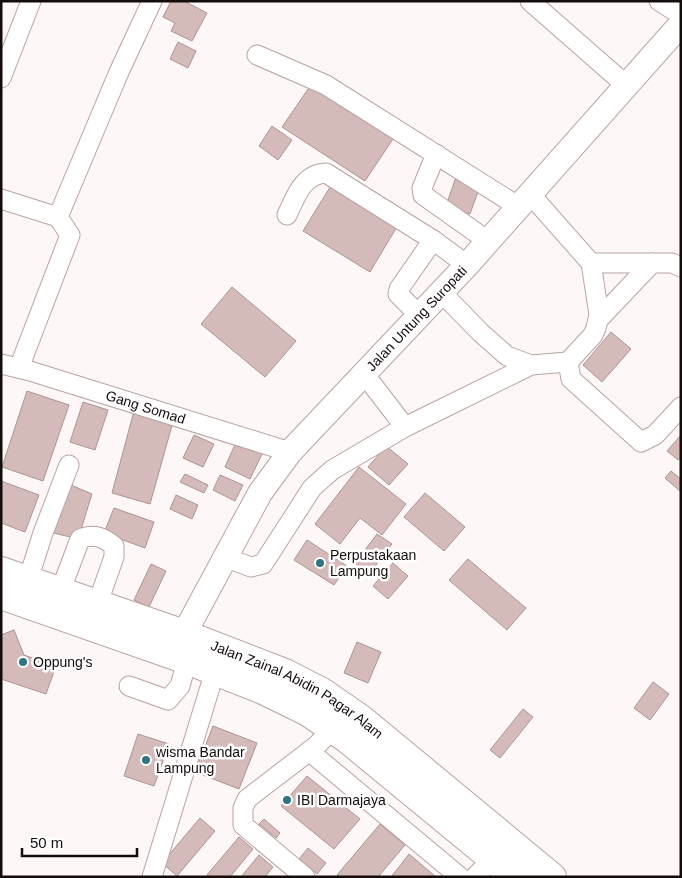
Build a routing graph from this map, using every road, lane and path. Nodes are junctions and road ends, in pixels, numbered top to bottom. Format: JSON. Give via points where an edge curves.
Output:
{"nodes":[{"id":1,"x":31,"y":1,"type":"edge"},
{"id":2,"x":152,"y":1,"type":"edge"},
{"id":3,"x":530,"y":1,"type":"edge"},
{"id":4,"x":659,"y":1,"type":"edge"},
{"id":5,"x":681,"y":14,"type":"edge"},
{"id":6,"x":681,"y":24,"type":"edge"},
{"id":7,"x":258,"y":55,"type":"dead end"},
{"id":8,"x":1,"y":78,"type":"edge"},
{"id":9,"x":627,"y":86,"type":"junction"},
{"id":10,"x":436,"y":154,"type":"junction"},
{"id":11,"x":1,"y":199,"type":"edge"},
{"id":12,"x":524,"y":201,"type":"junction"},
{"id":13,"x":287,"y":215,"type":"dead end"},
{"id":14,"x":58,"y":217,"type":"junction"},
{"id":15,"x":433,"y":240,"type":"junction"},
{"id":16,"x":488,"y":241,"type":"junction"},
{"id":17,"x":591,"y":263,"type":"junction"},
{"id":18,"x":652,"y":264,"type":"junction"},
{"id":19,"x":467,"y":265,"type":"junction"},
{"id":20,"x":681,"y":267,"type":"edge"},
{"id":21,"x":441,"y":292,"type":"junction"},
{"id":22,"x":419,"y":315,"type":"junction"},
{"id":23,"x":598,"y":320,"type":"junction"},
{"id":24,"x":568,"y":362,"type":"junction"},
{"id":25,"x":531,"y":365,"type":"junction"},
{"id":26,"x":10,"y":366,"type":"edge"},
{"id":27,"x":365,"y":375,"type":"junction"},
{"id":28,"x":681,"y":407,"type":"edge"},
{"id":29,"x":405,"y":427,"type":"junction"},
{"id":30,"x":290,"y":452,"type":"junction"},
{"id":31,"x":70,"y":465,"type":"dead end"},
{"id":32,"x":224,"y":557,"type":"junction"},
{"id":33,"x":1,"y":571,"type":"edge"},
{"id":34,"x":1,"y":595,"type":"edge"},
{"id":35,"x":59,"y":598,"type":"junction"},
{"id":36,"x":185,"y":647,"type":"junction"},
{"id":37,"x":215,"y":671,"type":"junction"},
{"id":38,"x":129,"y":686,"type":"dead end"},
{"id":39,"x":333,"y":728,"type":"junction"},
{"id":40,"x":309,"y":751,"type":"junction"},
{"id":41,"x":503,"y":868,"type":"edge"},
{"id":42,"x":152,"y":877,"type":"edge"},
{"id":43,"x":305,"y":877,"type":"edge"},
{"id":44,"x":460,"y":877,"type":"edge"},
{"id":45,"x":552,"y":877,"type":"edge"}],
"edges":[{"from":1,"to":8,"type":"street"},
{"from":2,"to":14,"type":"street"},
{"from":3,"to":9,"type":"street"},
{"from":4,"to":5,"type":"street"},
{"from":6,"to":9,"type":"main road","name":"Jalan Untung Suropati"},
{"from":7,"to":10,"type":"street","via":[[326,85]]},
{"from":9,"to":12,"type":"main road","name":"Jalan Untung Suropati"},
{"from":10,"to":12,"type":"street"},
{"from":10,"to":16,"type":"street","via":[[422,188],[423,195]]},
{"from":11,"to":14,"type":"street"},
{"from":12,"to":16,"type":"main road","name":"Jalan Untung Suropati"},
{"from":12,"to":17,"type":"street"},
{"from":13,"to":15,"type":"street","via":[[305,181],[316,174],[326,173]]},
{"from":14,"to":26,"type":"street","via":[[68,230],[70,240]]},
{"from":15,"to":19,"type":"street"},
{"from":15,"to":22,"type":"street","via":[[398,294]]},
{"from":16,"to":19,"type":"main road","name":"Jalan Untung Suropati"},
{"from":17,"to":18,"type":"street"},
{"from":17,"to":23,"type":"street"},
{"from":18,"to":20,"type":"street","via":[[672,263]]},
{"from":18,"to":23,"type":"street"},
{"from":19,"to":21,"type":"main road","name":"Jalan Untung Suropati"},
{"from":21,"to":22,"type":"main road","name":"Jalan Untung Suropati"},
{"from":21,"to":25,"type":"street","via":[[507,356]]},
{"from":22,"to":27,"type":"main road","name":"Jalan Untung Suropati"},
{"from":23,"to":24,"type":"street","via":[[593,335]]},
{"from":24,"to":25,"type":"street"},
{"from":24,"to":28,"type":"street","via":[[571,379],[639,442],[656,435]]},
{"from":25,"to":29,"type":"street"},
{"from":26,"to":30,"type":"street","name":"Gang Somad"},
{"from":27,"to":29,"type":"street"},
{"from":27,"to":30,"type":"main road","name":"Jalan Untung Suropati"},
{"from":29,"to":32,"type":"street","via":[[332,470],[312,488],[263,564],[251,567]]},
{"from":30,"to":32,"type":"main road","name":"Jalan Untung Suropati","via":[[260,492]]},
{"from":31,"to":35,"type":"street","via":[[43,533]]},
{"from":32,"to":36,"type":"main road","name":"Jalan Untung Suropati"},
{"from":33,"to":35,"type":"highway","name":"Jalan Zainal Abidin Pagar Alam"},
{"from":34,"to":35,"type":"highway","name":"Jalan Zainal Abidin Pagar Alam"},
{"from":35,"to":36,"type":"highway","name":"Jalan Zainal Abidin Pagar Alam"},
{"from":36,"to":37,"type":"highway","name":"Jalan Zainal Abidin Pagar Alam"},
{"from":36,"to":38,"type":"street","via":[[180,686],[168,700]]},
{"from":36,"to":41,"type":"highway","name":"Jalan Zainal Abidin Pagar Alam","via":[[285,673],[347,708]]},
{"from":37,"to":39,"type":"highway","name":"Jalan Zainal Abidin Pagar Alam","via":[[263,690]]},
{"from":37,"to":42,"type":"street"},
{"from":39,"to":40,"type":"street"},
{"from":39,"to":41,"type":"highway","name":"Jalan Zainal Abidin Pagar Alam"},
{"from":40,"to":43,"type":"street","via":[[247,799],[243,808],[243,824]]},
{"from":40,"to":44,"type":"street"},
{"from":41,"to":45,"type":"highway","name":"Jalan Zainal Abidin Pagar Alam"}]}
